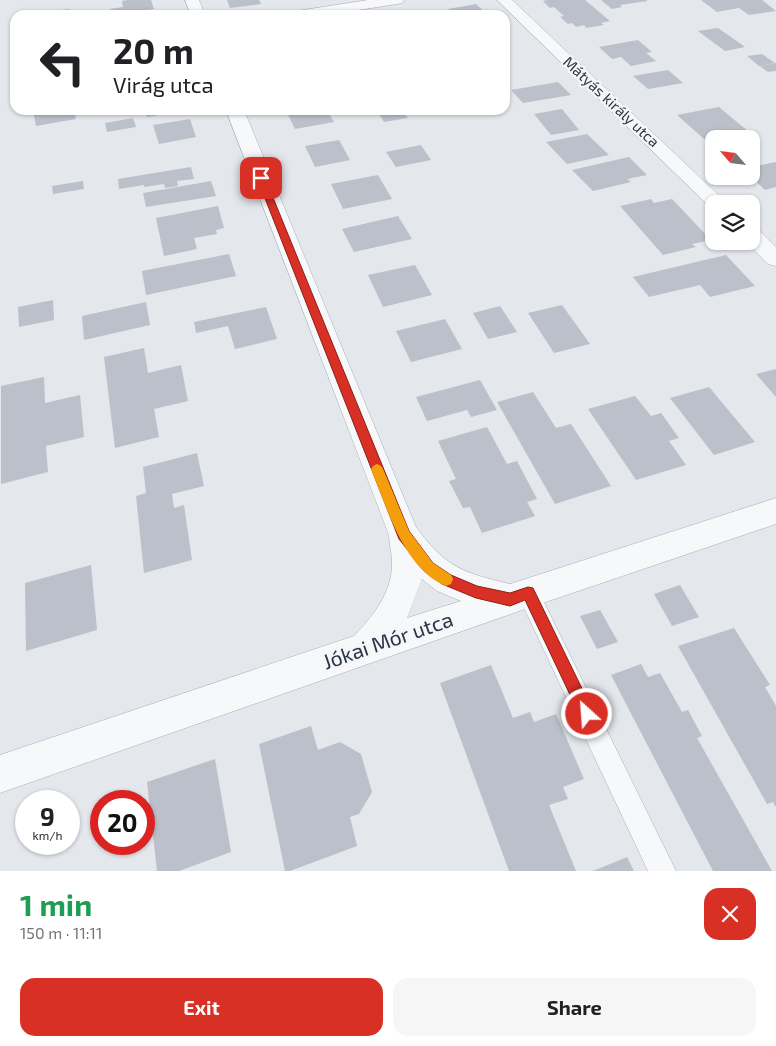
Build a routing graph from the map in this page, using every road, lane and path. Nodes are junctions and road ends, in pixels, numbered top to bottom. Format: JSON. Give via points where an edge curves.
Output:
{"nodes":[{"id":1,"x":397,"y":0,"type":"edge"},
{"id":2,"x":504,"y":0,"type":"edge"},
{"id":3,"x":330,"y":10,"type":"edge"},
{"id":4,"x":237,"y":115,"type":"edge"},
{"id":5,"x":709,"y":195,"type":"edge"},
{"id":6,"x":760,"y":244,"type":"edge"},
{"id":7,"x":776,"y":259,"type":"edge"},
{"id":8,"x":776,"y":511,"type":"edge"},
{"id":9,"x":404,"y":535,"type":"junction"},
{"id":10,"x":519,"y":596,"type":"junction"},
{"id":11,"x":365,"y":649,"type":"junction"},
{"id":12,"x":0,"y":774,"type":"edge"},
{"id":13,"x":662,"y":871,"type":"edge"}],
"edges":[{"from":1,"to":3,"type":"street"},
{"from":2,"to":5,"type":"street","name":"Mátyás király utca"},
{"from":4,"to":9,"type":"street"},
{"from":6,"to":7,"type":"street"},
{"from":8,"to":10,"type":"street","name":"Jókai Mór utca"},
{"from":9,"to":10,"type":"street","via":[[428,567],[447,580],[476,592]]},
{"from":9,"to":11,"type":"street","via":[[408,565],[405,584],[386,627]]},
{"from":10,"to":11,"type":"street","name":"Jókai Mór utca"},
{"from":10,"to":13,"type":"lane"},
{"from":11,"to":12,"type":"street","name":"Jókai Mór utca"}]}
